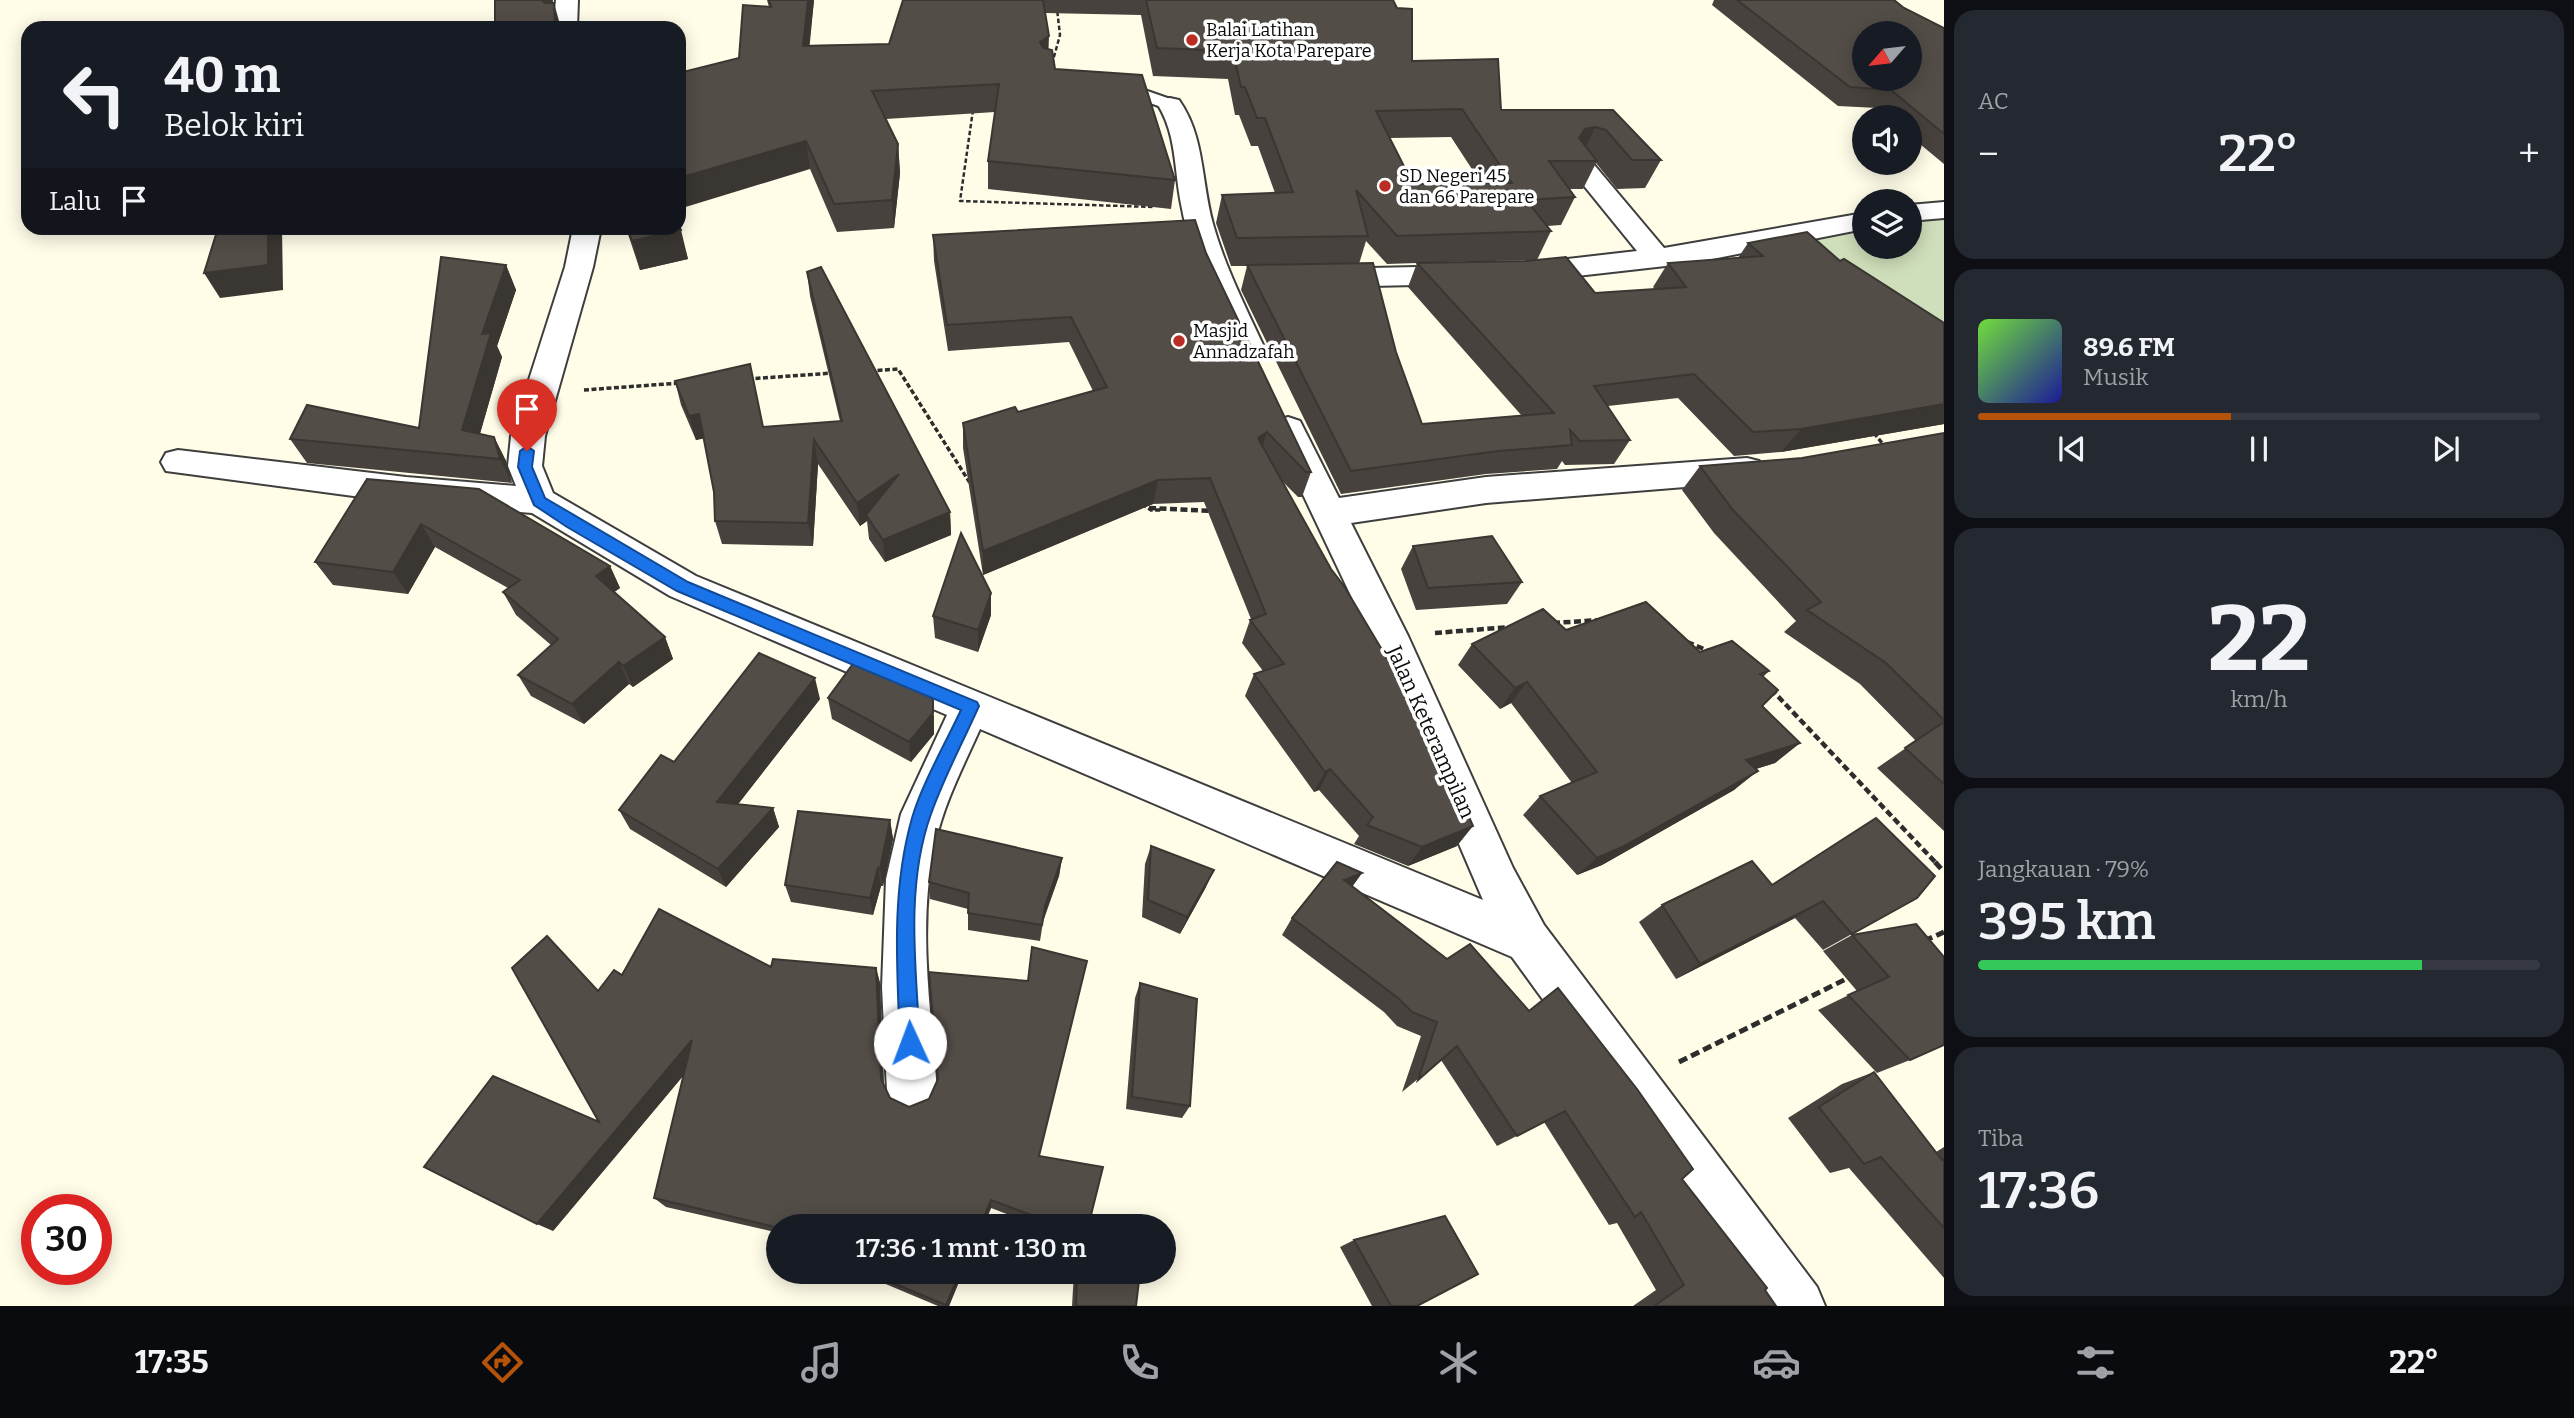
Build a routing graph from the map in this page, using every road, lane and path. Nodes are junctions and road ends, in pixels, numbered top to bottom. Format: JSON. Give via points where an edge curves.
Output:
{"nodes":[{"id":1,"x":567,"y":0,"type":"edge"},
{"id":2,"x":1056,"y":0,"type":"edge"},
{"id":3,"x":566,"y":21,"type":"edge"},
{"id":4,"x":1050,"y":70,"type":"joint"},
{"id":5,"x":1170,"y":105,"type":"joint"},
{"id":6,"x":974,"y":107,"type":"edge"},
{"id":7,"x":1581,"y":166,"type":"edge"},
{"id":8,"x":1195,"y":208,"type":"junction"},
{"id":9,"x":1944,"y":210,"type":"edge"},
{"id":10,"x":1922,"y":212,"type":"edge"},
{"id":11,"x":1852,"y":223,"type":"edge"},
{"id":12,"x":586,"y":235,"type":"edge"},
{"id":13,"x":1658,"y":259,"type":"junction"},
{"id":14,"x":1301,"y":278,"type":"edge"},
{"id":15,"x":843,"y":372,"type":"edge"},
{"id":16,"x":857,"y":372,"type":"edge"},
{"id":17,"x":747,"y":379,"type":"edge"},
{"id":18,"x":692,"y":382,"type":"edge"},
{"id":19,"x":541,"y":393,"type":"junction"},
{"id":20,"x":1874,"y":433,"type":"edge"},
{"id":21,"x":1886,"y":449,"type":"edge"},
{"id":22,"x":178,"y":462,"type":"dead end"},
{"id":23,"x":1781,"y":467,"type":"edge"},
{"id":24,"x":974,"y":490,"type":"edge"},
{"id":25,"x":1131,"y":497,"type":"edge"},
{"id":26,"x":539,"y":501,"type":"junction"},
{"id":27,"x":1219,"y":511,"type":"edge"},
{"id":28,"x":1328,"y":513,"type":"junction"},
{"id":29,"x":1611,"y":619,"type":"edge"},
{"id":30,"x":1542,"y":624,"type":"edge"},
{"id":31,"x":1514,"y":626,"type":"edge"},
{"id":32,"x":1389,"y":636,"type":"junction"},
{"id":33,"x":1675,"y":636,"type":"edge"},
{"id":34,"x":1720,"y":655,"type":"edge"},
{"id":35,"x":1761,"y":682,"type":"edge"},
{"id":36,"x":971,"y":706,"type":"junction"},
{"id":37,"x":1944,"y":872,"type":"edge"},
{"id":38,"x":1944,"y":932,"type":"edge"},
{"id":39,"x":1528,"y":941,"type":"junction"},
{"id":40,"x":1912,"y":947,"type":"edge"},
{"id":41,"x":1856,"y":974,"type":"dead end"},
{"id":42,"x":1634,"y":1084,"type":"junction"},
{"id":43,"x":912,"y":1091,"type":"dead end"},
{"id":44,"x":1798,"y":1306,"type":"edge"}],
"edges":[{"from":1,"to":3,"type":"street"},
{"from":2,"to":4,"type":"path","via":[[1060,35]]},
{"from":4,"to":5,"type":"lane","via":[[1103,81]]},
{"from":5,"to":8,"type":"street","name":"Jalan Keterampilan","via":[[1181,120],[1187,142]]},
{"from":6,"to":8,"type":"path","via":[[960,201]]},
{"from":7,"to":13,"type":"street"},
{"from":8,"to":28,"type":"street","name":"Jalan Keterampilan","via":[[1232,278],[1268,386]]},
{"from":9,"to":10,"type":"street"},
{"from":11,"to":13,"type":"street"},
{"from":12,"to":19,"type":"street"},
{"from":13,"to":14,"type":"street","via":[[1494,274]]},
{"from":15,"to":17,"type":"path"},
{"from":16,"to":24,"type":"path","via":[[898,369]]},
{"from":18,"to":19,"type":"path"},
{"from":19,"to":26,"type":"street","via":[[528,436],[525,467]]},
{"from":20,"to":21,"type":"path"},
{"from":22,"to":26,"type":"street"},
{"from":23,"to":28,"type":"street","via":[[1486,489]]},
{"from":25,"to":27,"type":"path","via":[[1151,510]]},
{"from":26,"to":36,"type":"street","via":[[683,586]]},
{"from":28,"to":32,"type":"street","name":"Jalan Keterampilan"},
{"from":29,"to":30,"type":"path"},
{"from":31,"to":32,"type":"path"},
{"from":32,"to":39,"type":"street","name":"Jalan Keterampilan","via":[[1497,883]]},
{"from":33,"to":34,"type":"path"},
{"from":35,"to":37,"type":"path","via":[[1781,696]]},
{"from":36,"to":39,"type":"street"},
{"from":36,"to":43,"type":"street","via":[[922,815],[911,862],[905,922]]},
{"from":38,"to":40,"type":"path"},
{"from":39,"to":42,"type":"street","name":"Jalan Keterampilan"},
{"from":41,"to":42,"type":"path"},
{"from":42,"to":44,"type":"street","name":"Jalan Keterampilan"}]}
